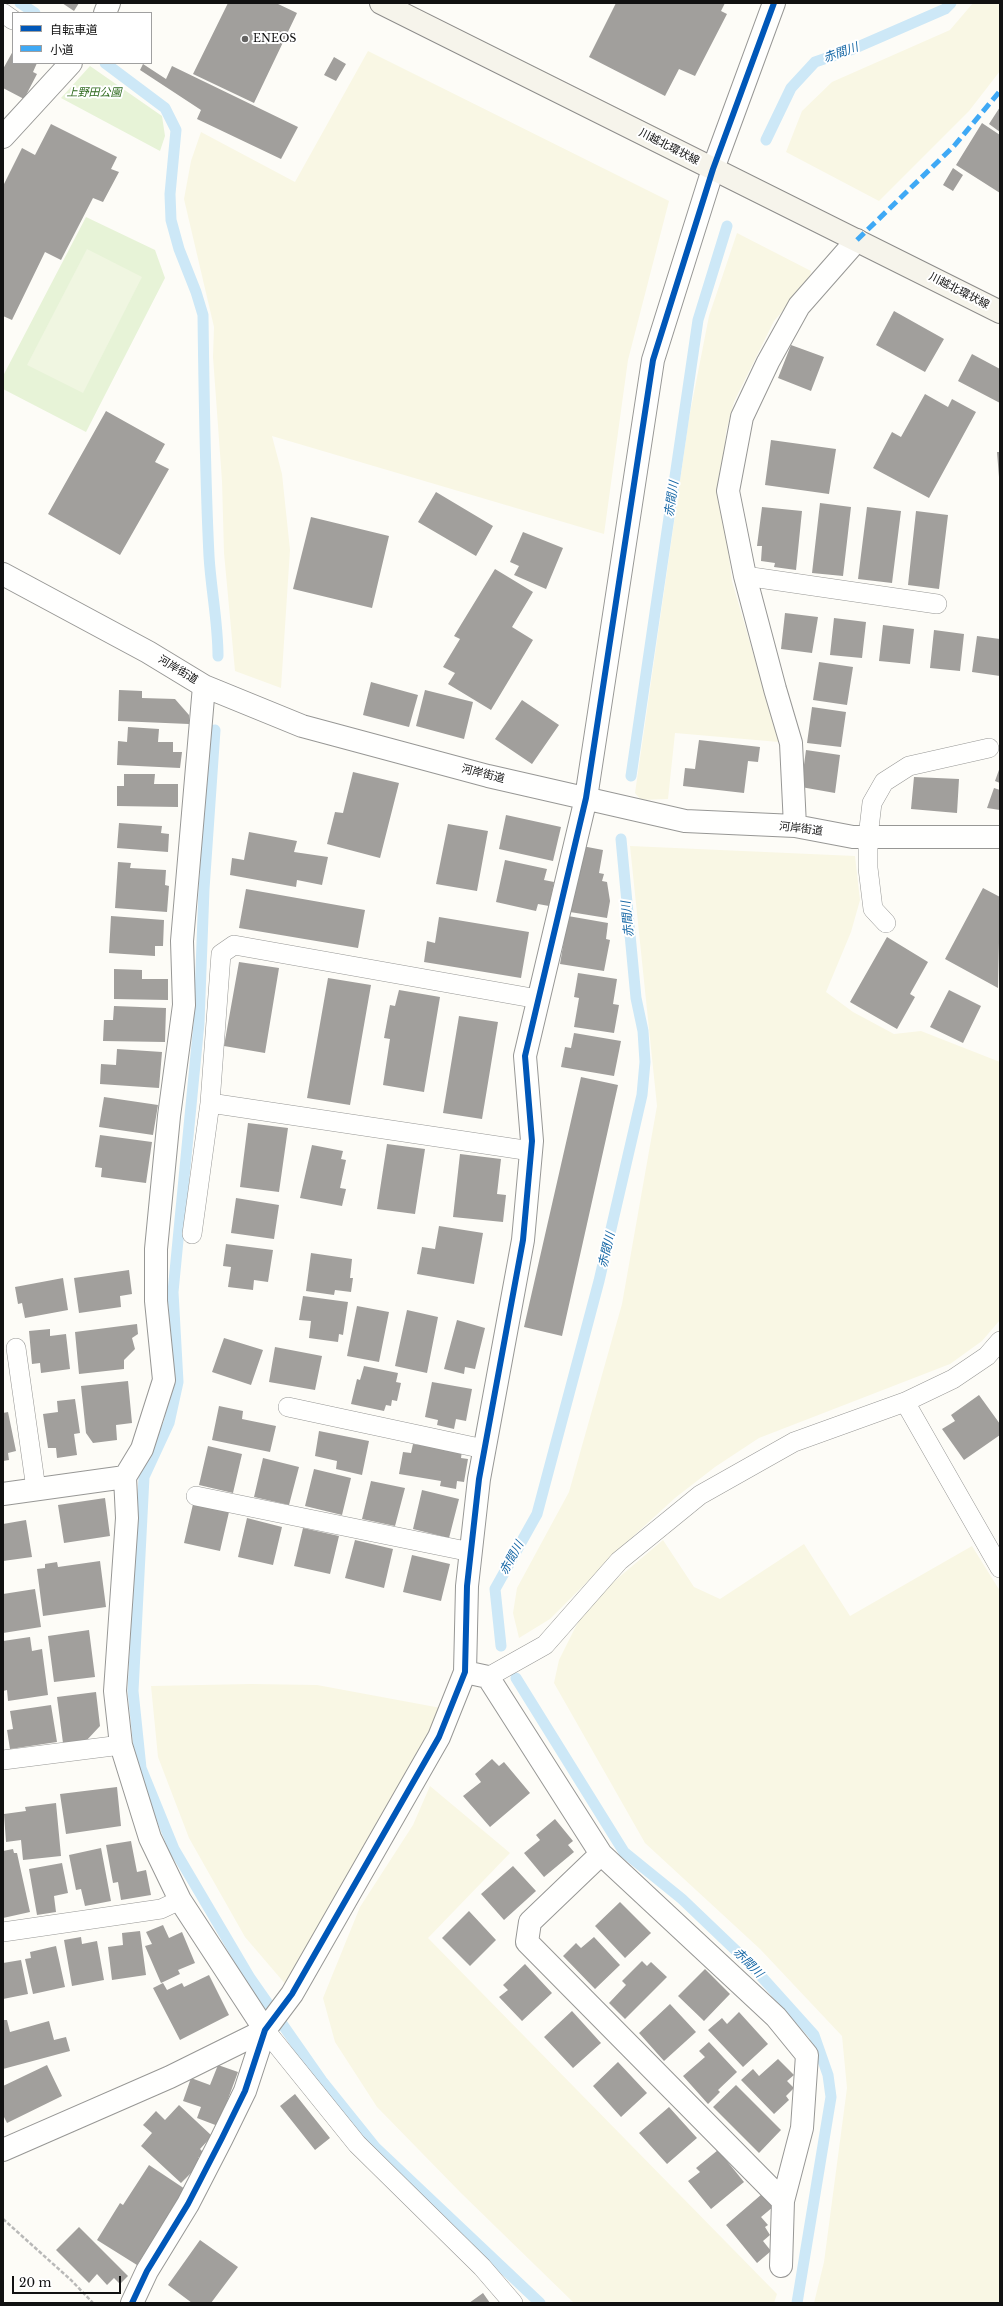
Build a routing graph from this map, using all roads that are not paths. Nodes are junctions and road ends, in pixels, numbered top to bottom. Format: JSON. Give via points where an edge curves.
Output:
{"nodes":[{"id":1,"x":109,"y":3,"type":"edge"},
{"id":2,"x":382,"y":3,"type":"edge"},
{"id":3,"x":774,"y":3,"type":"edge"},
{"id":4,"x":104,"y":12,"type":"edge"},
{"id":5,"x":3,"y":13,"type":"edge"},
{"id":6,"x":12,"y":19,"type":"edge"},
{"id":7,"x":70,"y":64,"type":"edge"},
{"id":8,"x":3,"y":137,"type":"edge"},
{"id":9,"x":712,"y":169,"type":"junction"},
{"id":10,"x":857,"y":240,"type":"junction"},
{"id":11,"x":1000,"y":312,"type":"edge"},
{"id":12,"x":3,"y":574,"type":"edge"},
{"id":13,"x":745,"y":576,"type":"junction"},
{"id":14,"x":937,"y":604,"type":"dead end"},
{"id":15,"x":204,"y":686,"type":"junction"},
{"id":16,"x":989,"y":748,"type":"dead end"},
{"id":17,"x":586,"y":798,"type":"junction"},
{"id":18,"x":795,"y":826,"type":"junction"},
{"id":19,"x":1000,"y":836,"type":"edge"},
{"id":20,"x":868,"y":837,"type":"junction"},
{"id":21,"x":886,"y":923,"type":"dead end"},
{"id":22,"x":538,"y":999,"type":"junction"},
{"id":23,"x":210,"y":1103,"type":"junction"},
{"id":24,"x":531,"y":1151,"type":"junction"},
{"id":25,"x":192,"y":1234,"type":"dead end"},
{"id":26,"x":1000,"y":1341,"type":"edge"},
{"id":27,"x":16,"y":1348,"type":"dead end"},
{"id":28,"x":905,"y":1402,"type":"junction"},
{"id":29,"x":288,"y":1407,"type":"dead end"},
{"id":30,"x":484,"y":1449,"type":"junction"},
{"id":31,"x":125,"y":1477,"type":"junction"},
{"id":32,"x":36,"y":1489,"type":"junction"},
{"id":33,"x":3,"y":1494,"type":"edge"},
{"id":34,"x":196,"y":1496,"type":"dead end"},
{"id":35,"x":471,"y":1552,"type":"junction"},
{"id":36,"x":1000,"y":1568,"type":"edge"},
{"id":37,"x":465,"y":1672,"type":"junction"},
{"id":38,"x":488,"y":1676,"type":"junction"},
{"id":39,"x":121,"y":1745,"type":"junction"},
{"id":40,"x":3,"y":1760,"type":"edge"},
{"id":41,"x":601,"y":1854,"type":"junction"},
{"id":42,"x":180,"y":1900,"type":"junction"},
{"id":43,"x":3,"y":1932,"type":"edge"},
{"id":44,"x":265,"y":2030,"type":"junction"},
{"id":45,"x":3,"y":2150,"type":"edge"},
{"id":46,"x":783,"y":2201,"type":"junction"},
{"id":47,"x":781,"y":2266,"type":"dead end"},
{"id":48,"x":132,"y":2303,"type":"edge"},
{"id":49,"x":513,"y":2303,"type":"edge"}],
"edges":[{"from":1,"to":4,"type":"street"},
{"from":2,"to":9,"type":"main road","name":"川越北環状線"},
{"from":3,"to":9,"type":"street"},
{"from":5,"to":6,"type":"lane"},
{"from":7,"to":8,"type":"street"},
{"from":9,"to":10,"type":"main road","name":"川越北環状線"},
{"from":9,"to":17,"type":"street","via":[[653,360]]},
{"from":10,"to":11,"type":"main road","name":"川越北環状線"},
{"from":10,"to":13,"type":"street","via":[[799,306],[742,417],[728,491]]},
{"from":12,"to":15,"type":"street","name":"河岸街道","via":[[148,652]]},
{"from":13,"to":14,"type":"lane"},
{"from":13,"to":18,"type":"street","via":[[774,690],[791,743]]},
{"from":15,"to":17,"type":"street","name":"河岸街道","via":[[302,726],[488,776]]},
{"from":15,"to":31,"type":"street","via":[[182,941],[184,1006],[169,1116],[156,1249],[156,1301],[164,1380],[142,1449]]},
{"from":16,"to":20,"type":"lane","via":[[909,766],[884,782],[872,803]]},
{"from":17,"to":18,"type":"street","name":"河岸街道","via":[[685,821]]},
{"from":17,"to":22,"type":"street"},
{"from":18,"to":20,"type":"street","name":"河岸街道","via":[[853,837]]},
{"from":19,"to":20,"type":"street","name":"河岸街道"},
{"from":20,"to":21,"type":"lane","via":[[868,868],[873,909]]},
{"from":22,"to":23,"type":"lane","via":[[234,945],[221,954]]},
{"from":22,"to":24,"type":"street","via":[[525,1056]]},
{"from":23,"to":24,"type":"lane"},
{"from":23,"to":25,"type":"lane"},
{"from":24,"to":30,"type":"street","via":[[523,1240]]},
{"from":26,"to":28,"type":"lane","via":[[987,1356],[953,1379]]},
{"from":27,"to":32,"type":"lane"},
{"from":28,"to":36,"type":"lane"},
{"from":28,"to":38,"type":"lane","via":[[794,1442],[700,1495],[619,1561],[546,1645]]},
{"from":29,"to":30,"type":"lane"},
{"from":30,"to":35,"type":"street"},
{"from":31,"to":32,"type":"street"},
{"from":31,"to":39,"type":"street","via":[[127,1518],[115,1690]]},
{"from":32,"to":33,"type":"street"},
{"from":34,"to":35,"type":"lane"},
{"from":35,"to":37,"type":"street"},
{"from":37,"to":38,"type":"street"},
{"from":37,"to":44,"type":"street","via":[[439,1737],[292,1994]]},
{"from":38,"to":41,"type":"street"},
{"from":39,"to":40,"type":"lane"},
{"from":39,"to":42,"type":"street","via":[[150,1838]]},
{"from":41,"to":46,"type":"street","via":[[776,2016],[807,2055],[802,2128]]},
{"from":41,"to":46,"type":"street","via":[[530,1922],[527,1942]]},
{"from":42,"to":43,"type":"lane","via":[[161,1908]]},
{"from":42,"to":44,"type":"street"},
{"from":44,"to":45,"type":"street","via":[[170,2077]]},
{"from":44,"to":48,"type":"street","via":[[244,2092],[222,2138],[188,2204],[147,2271]]},
{"from":44,"to":49,"type":"lane","via":[[357,2144],[482,2267]]},
{"from":46,"to":47,"type":"street"}]}
